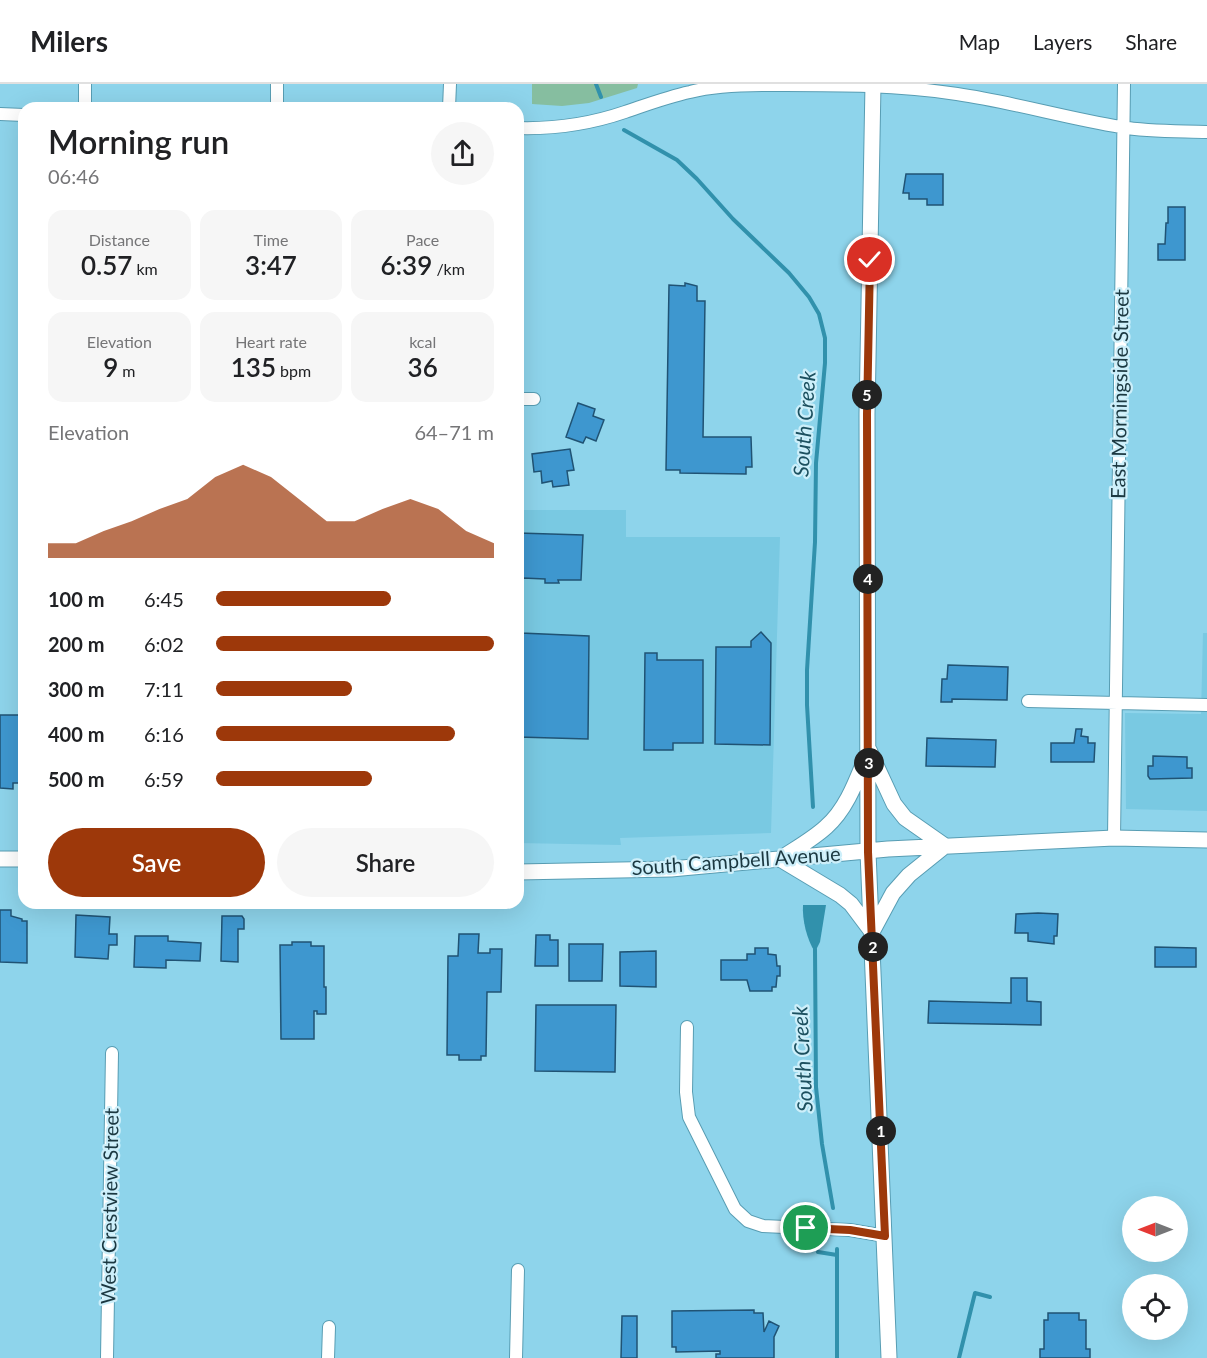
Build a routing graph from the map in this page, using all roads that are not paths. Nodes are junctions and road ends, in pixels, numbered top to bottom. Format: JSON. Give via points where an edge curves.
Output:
{"nodes":[{"id":1,"x":86,"y":84,"type":"edge"},
{"id":2,"x":277,"y":84,"type":"edge"},
{"id":3,"x":450,"y":84,"type":"edge"},
{"id":4,"x":1124,"y":84,"type":"edge"},
{"id":5,"x":873,"y":86,"type":"edge"},
{"id":6,"x":961,"y":89,"type":"edge"},
{"id":7,"x":85,"y":102,"type":"edge"},
{"id":8,"x":277,"y":102,"type":"edge"},
{"id":9,"x":449,"y":102,"type":"edge"},
{"id":10,"x":0,"y":114,"type":"edge"},
{"id":11,"x":18,"y":115,"type":"edge"},
{"id":12,"x":524,"y":128,"type":"edge"},
{"id":13,"x":1124,"y":128,"type":"junction"},
{"id":14,"x":1207,"y":132,"type":"edge"},
{"id":15,"x":524,"y":399,"type":"edge"},
{"id":16,"x":534,"y":399,"type":"dead end"},
{"id":17,"x":1028,"y":701,"type":"dead end"},
{"id":18,"x":1115,"y":704,"type":"junction"},
{"id":19,"x":1207,"y":705,"type":"edge"},
{"id":20,"x":869,"y":750,"type":"junction"},
{"id":21,"x":1114,"y":838,"type":"junction"},
{"id":22,"x":1207,"y":840,"type":"edge"},
{"id":23,"x":945,"y":846,"type":"junction"},
{"id":24,"x":868,"y":852,"type":"junction"},
{"id":25,"x":0,"y":859,"type":"edge"},
{"id":26,"x":18,"y":859,"type":"edge"},
{"id":27,"x":780,"y":859,"type":"junction"},
{"id":28,"x":524,"y":872,"type":"edge"},
{"id":29,"x":872,"y":932,"type":"junction"},
{"id":30,"x":687,"y":1027,"type":"dead end"},
{"id":31,"x":112,"y":1053,"type":"dead end"},
{"id":32,"x":885,"y":1236,"type":"junction"},
{"id":33,"x":518,"y":1270,"type":"dead end"},
{"id":34,"x":329,"y":1327,"type":"dead end"},
{"id":35,"x":107,"y":1358,"type":"edge"},
{"id":36,"x":328,"y":1358,"type":"edge"},
{"id":37,"x":516,"y":1358,"type":"edge"},
{"id":38,"x":889,"y":1358,"type":"edge"}],
"edges":[{"from":1,"to":7,"type":"street"},
{"from":2,"to":8,"type":"street"},
{"from":3,"to":9,"type":"street"},
{"from":4,"to":13,"type":"street","name":"East Morningside Street"},
{"from":5,"to":6,"type":"street"},
{"from":5,"to":12,"type":"street","via":[[719,87],[674,95],[585,122]]},
{"from":5,"to":20,"type":"main road","via":[[867,414]]},
{"from":6,"to":13,"type":"street"},
{"from":10,"to":11,"type":"street"},
{"from":13,"to":14,"type":"street"},
{"from":13,"to":18,"type":"street","name":"East Morningside Street"},
{"from":15,"to":16,"type":"street"},
{"from":17,"to":18,"type":"street"},
{"from":18,"to":19,"type":"street"},
{"from":18,"to":21,"type":"street","name":"East Morningside Street"},
{"from":20,"to":23,"type":"main road","via":[[894,804],[905,818]]},
{"from":20,"to":24,"type":"main road"},
{"from":20,"to":27,"type":"main road","via":[[839,814]]},
{"from":21,"to":22,"type":"main road","name":"South Campbell Avenue"},
{"from":21,"to":23,"type":"main road","name":"South Campbell Avenue"},
{"from":23,"to":24,"type":"main road","name":"South Campbell Avenue"},
{"from":23,"to":29,"type":"main road","via":[[893,893]]},
{"from":24,"to":27,"type":"main road","name":"South Campbell Avenue"},
{"from":24,"to":29,"type":"main road"},
{"from":25,"to":26,"type":"main road"},
{"from":27,"to":28,"type":"main road","name":"South Campbell Avenue","via":[[671,869]]},
{"from":27,"to":29,"type":"main road","via":[[846,900]]},
{"from":29,"to":32,"type":"main road"},
{"from":30,"to":32,"type":"street","via":[[689,1117],[735,1209],[756,1224],[772,1227],[850,1230]]},
{"from":31,"to":35,"type":"street","name":"West Crestview Street"},
{"from":32,"to":38,"type":"main road"},
{"from":33,"to":37,"type":"street"},
{"from":34,"to":36,"type":"street"}]}
